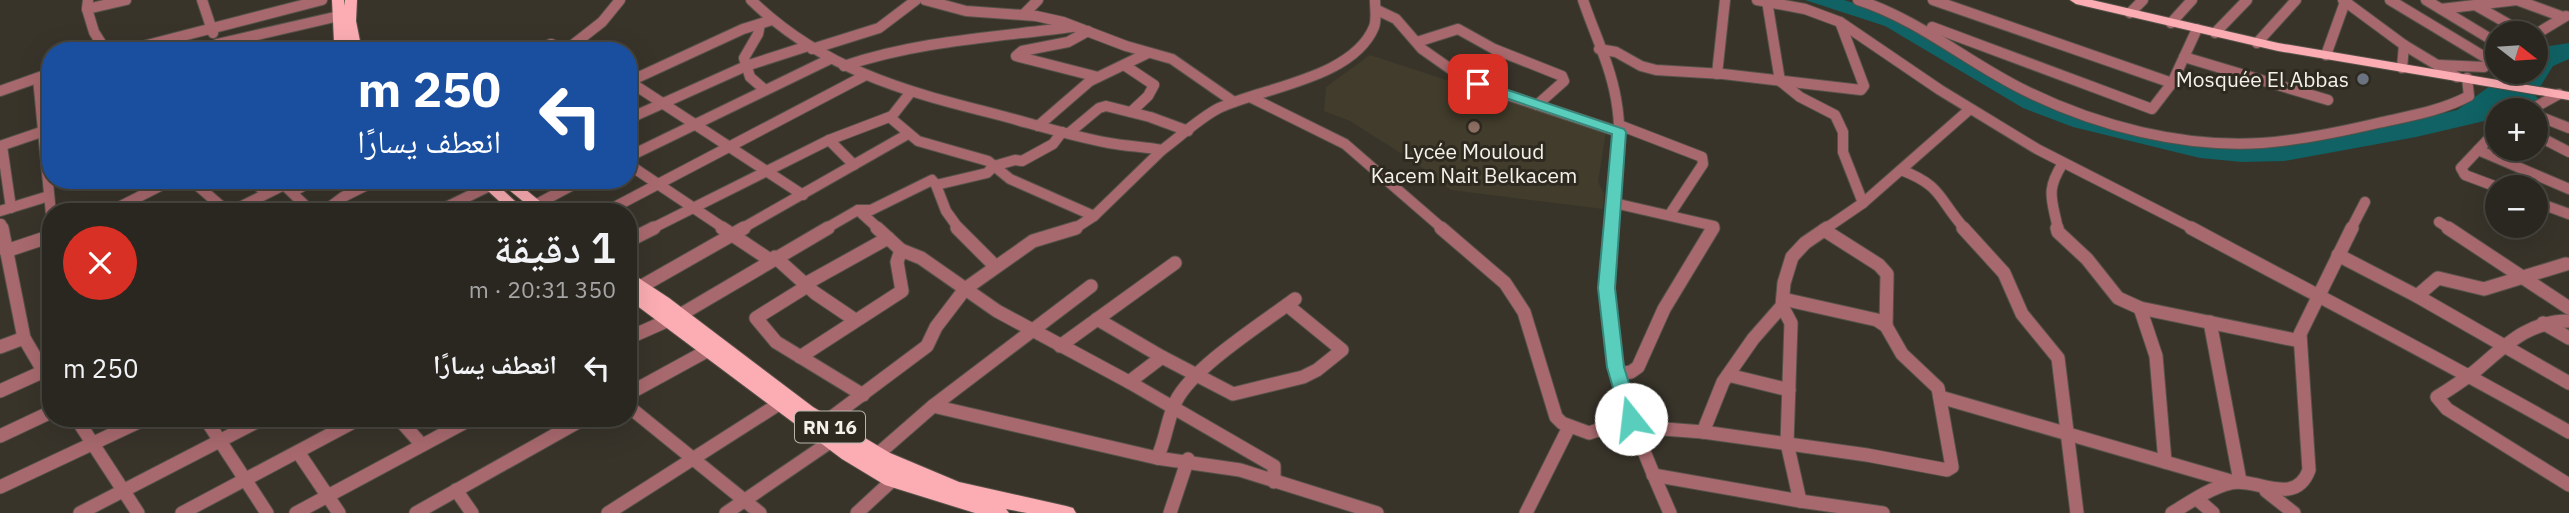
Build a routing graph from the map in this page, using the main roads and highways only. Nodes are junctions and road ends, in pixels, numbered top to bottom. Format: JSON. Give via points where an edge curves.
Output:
{"nodes":[{"id":1,"x":338,"y":0,"type":"edge"},
{"id":2,"x":351,"y":0,"type":"edge"},
{"id":3,"x":2085,"y":1,"type":"edge"},
{"id":4,"x":343,"y":42,"type":"edge"},
{"id":5,"x":354,"y":42,"type":"edge"},
{"id":6,"x":2564,"y":95,"type":"edge"},
{"id":7,"x":502,"y":189,"type":"edge"},
{"id":8,"x":502,"y":189,"type":"edge"},
{"id":9,"x":516,"y":203,"type":"edge"},
{"id":10,"x":516,"y":203,"type":"edge"},
{"id":11,"x":637,"y":287,"type":"edge"},
{"id":12,"x":783,"y":401,"type":"junction"},
{"id":13,"x":899,"y":474,"type":"junction"},
{"id":14,"x":999,"y":513,"type":"edge"},
{"id":15,"x":1066,"y":513,"type":"edge"}],
"edges":[{"from":1,"to":4,"type":"main road"},
{"from":2,"to":5,"type":"main road"},
{"from":3,"to":6,"type":"main road","via":[[2257,43]]},
{"from":7,"to":9,"type":"main road"},
{"from":8,"to":10,"type":"main road"},
{"from":11,"to":12,"type":"main road","number":"RN 16"},
{"from":12,"to":13,"type":"main road","number":"RN 16","via":[[878,454]]},
{"from":12,"to":13,"type":"main road","number":"RN 16","via":[[830,442]]},
{"from":13,"to":14,"type":"main road","number":"RN 16"},
{"from":13,"to":15,"type":"main road","number":"RN 16"}]}
